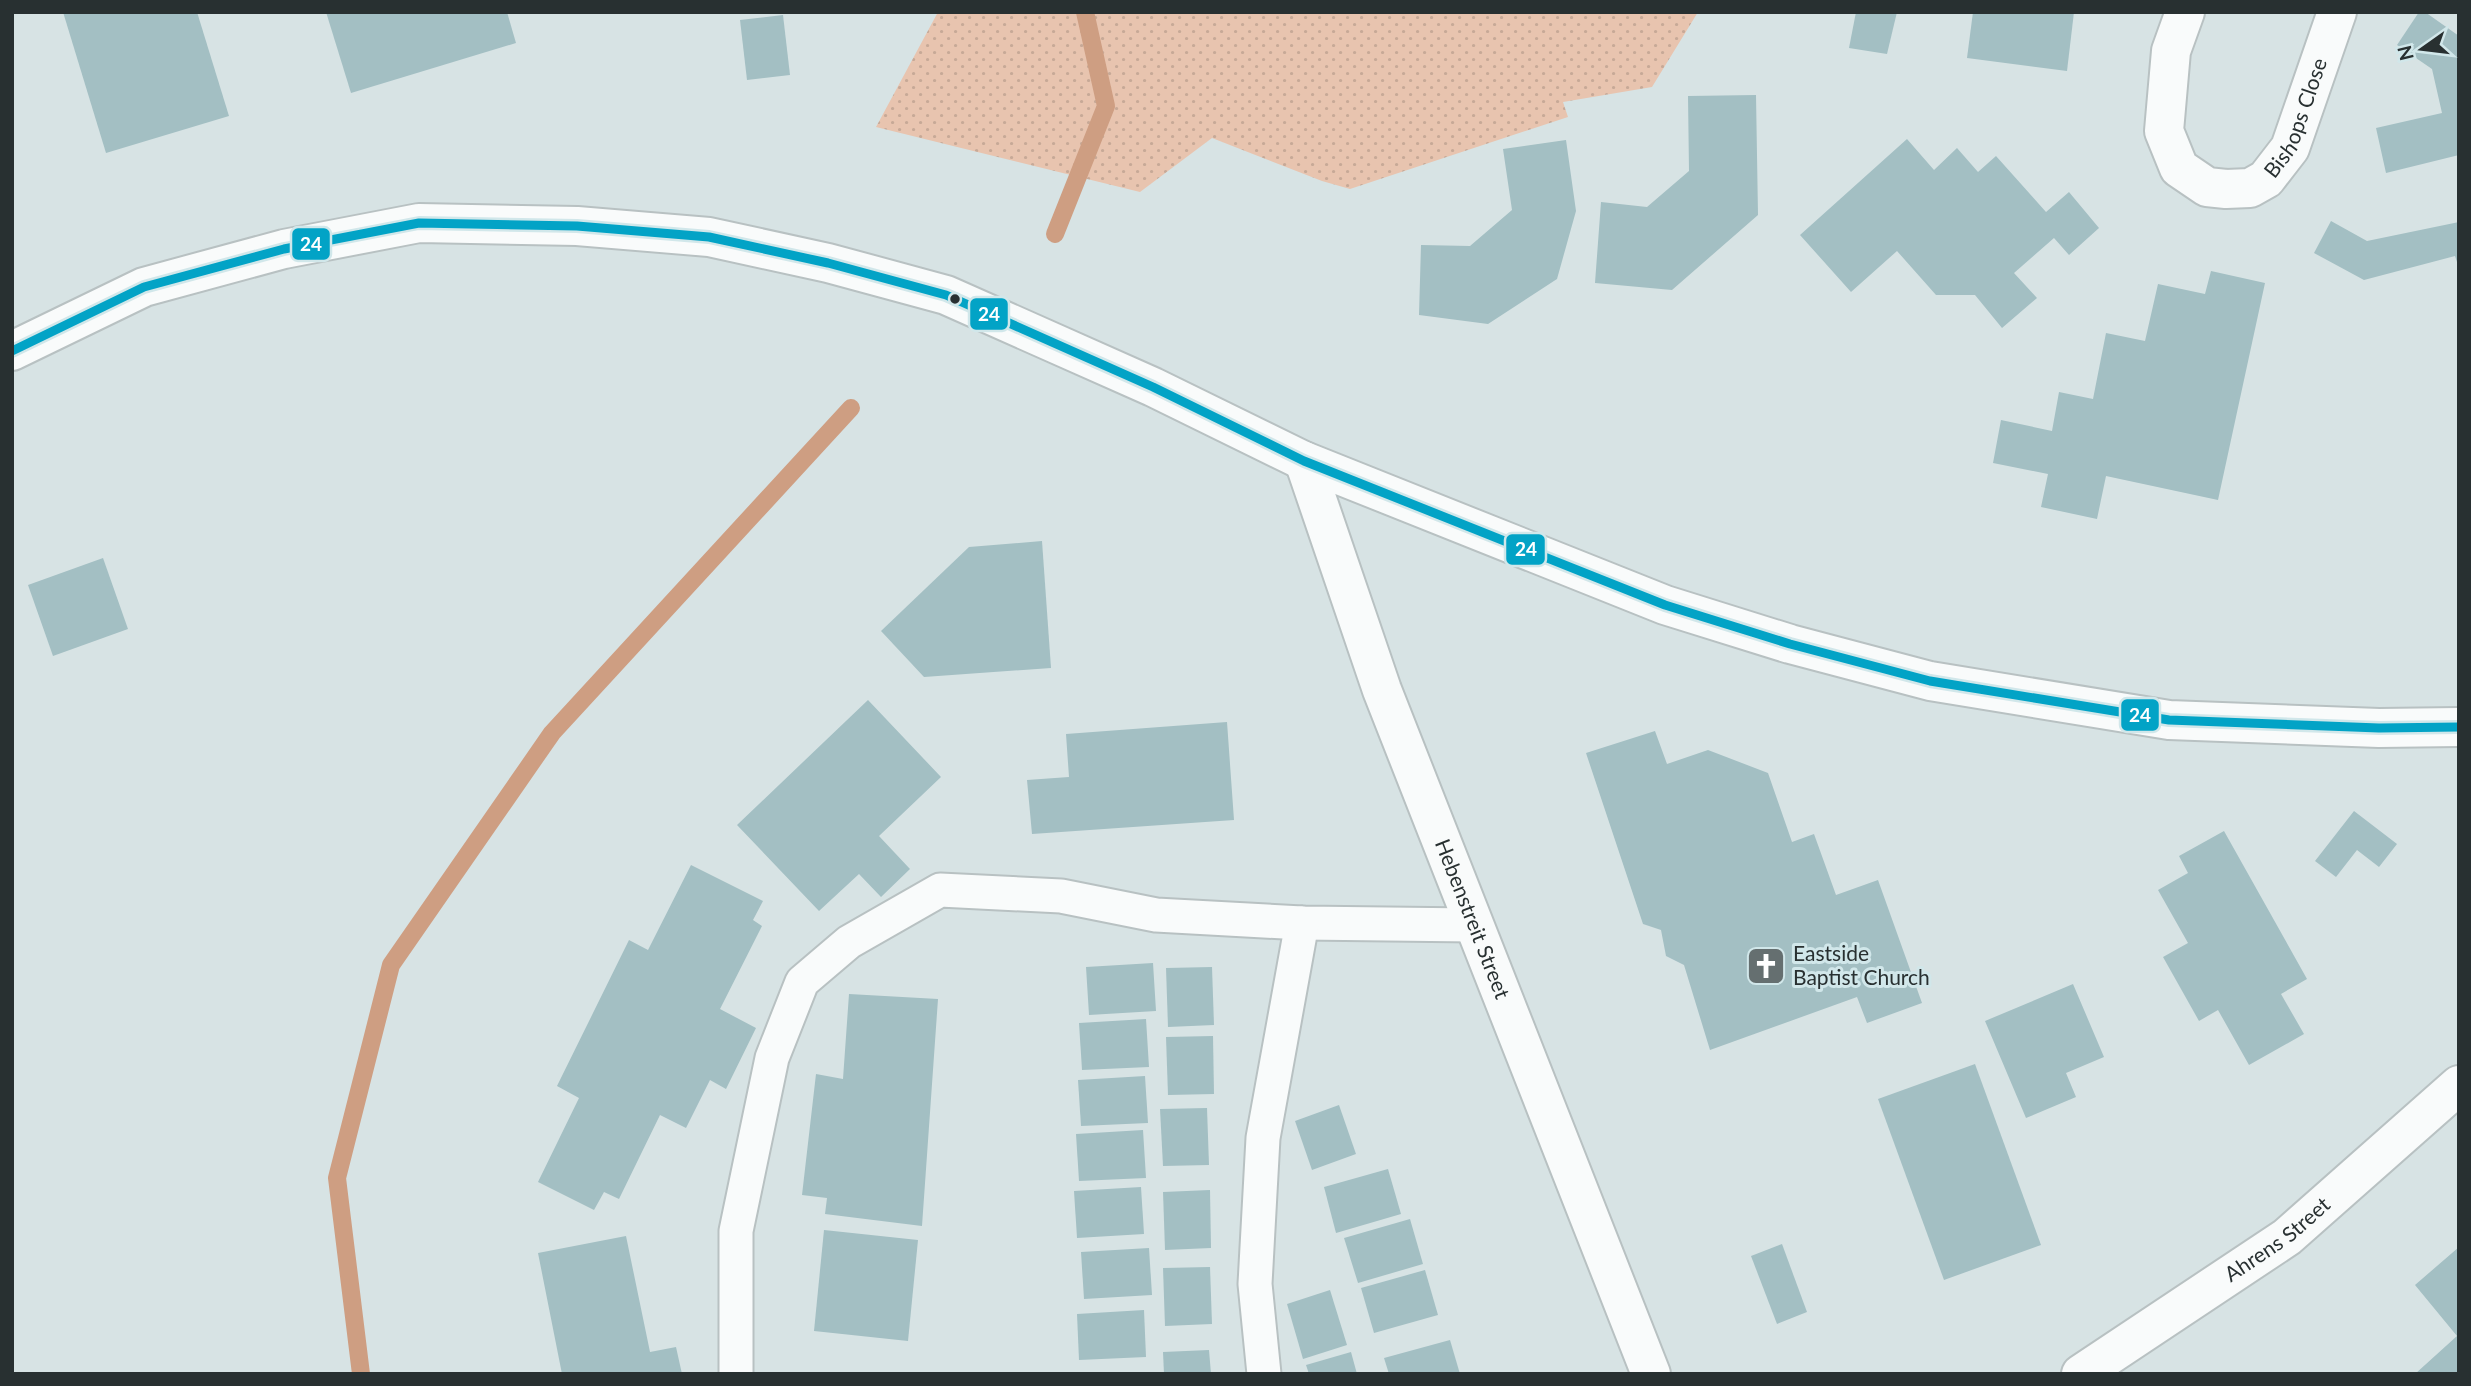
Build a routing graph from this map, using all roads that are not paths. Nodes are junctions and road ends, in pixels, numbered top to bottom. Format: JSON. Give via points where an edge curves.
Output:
{"nodes":[{"id":1,"x":2185,"y":12,"type":"edge"},
{"id":2,"x":2337,"y":12,"type":"edge"},
{"id":3,"x":12,"y":351,"type":"edge"},
{"id":4,"x":1304,"y":461,"type":"junction"},
{"id":5,"x":2459,"y":727,"type":"edge"},
{"id":6,"x":1302,"y":923,"type":"junction"},
{"id":7,"x":1474,"y":925,"type":"junction"},
{"id":8,"x":2459,"y":1085,"type":"edge"},
{"id":9,"x":736,"y":1374,"type":"edge"},
{"id":10,"x":1264,"y":1374,"type":"edge"},
{"id":11,"x":1651,"y":1374,"type":"edge"},
{"id":12,"x":2081,"y":1374,"type":"edge"}],
"edges":[{"from":1,"to":2,"type":"street","name":"Bishops Close","via":[[2171,51],[2164,131],[2179,168],[2207,187],[2226,189],[2250,188],[2266,179],[2290,148]]},
{"from":3,"to":4,"type":"street","via":[[144,286],[284,249],[419,223],[590,227],[709,237],[828,262],[946,295],[1153,387]]},
{"from":4,"to":5,"type":"street","via":[[1665,605],[1930,681],[2169,720]]},
{"from":4,"to":7,"type":"street","name":"Hebenstreit Street","via":[[1382,690]]},
{"from":6,"to":7,"type":"lane"},
{"from":6,"to":9,"type":"lane","via":[[1156,915],[1061,896],[940,890],[849,942],[802,982],[772,1058],[736,1231]]},
{"from":6,"to":10,"type":"lane","via":[[1263,1138],[1255,1284]]},
{"from":7,"to":11,"type":"street","name":"Hebenstreit Street"},
{"from":8,"to":12,"type":"street","name":"Ahrens Street","via":[[2287,1237]]}]}
